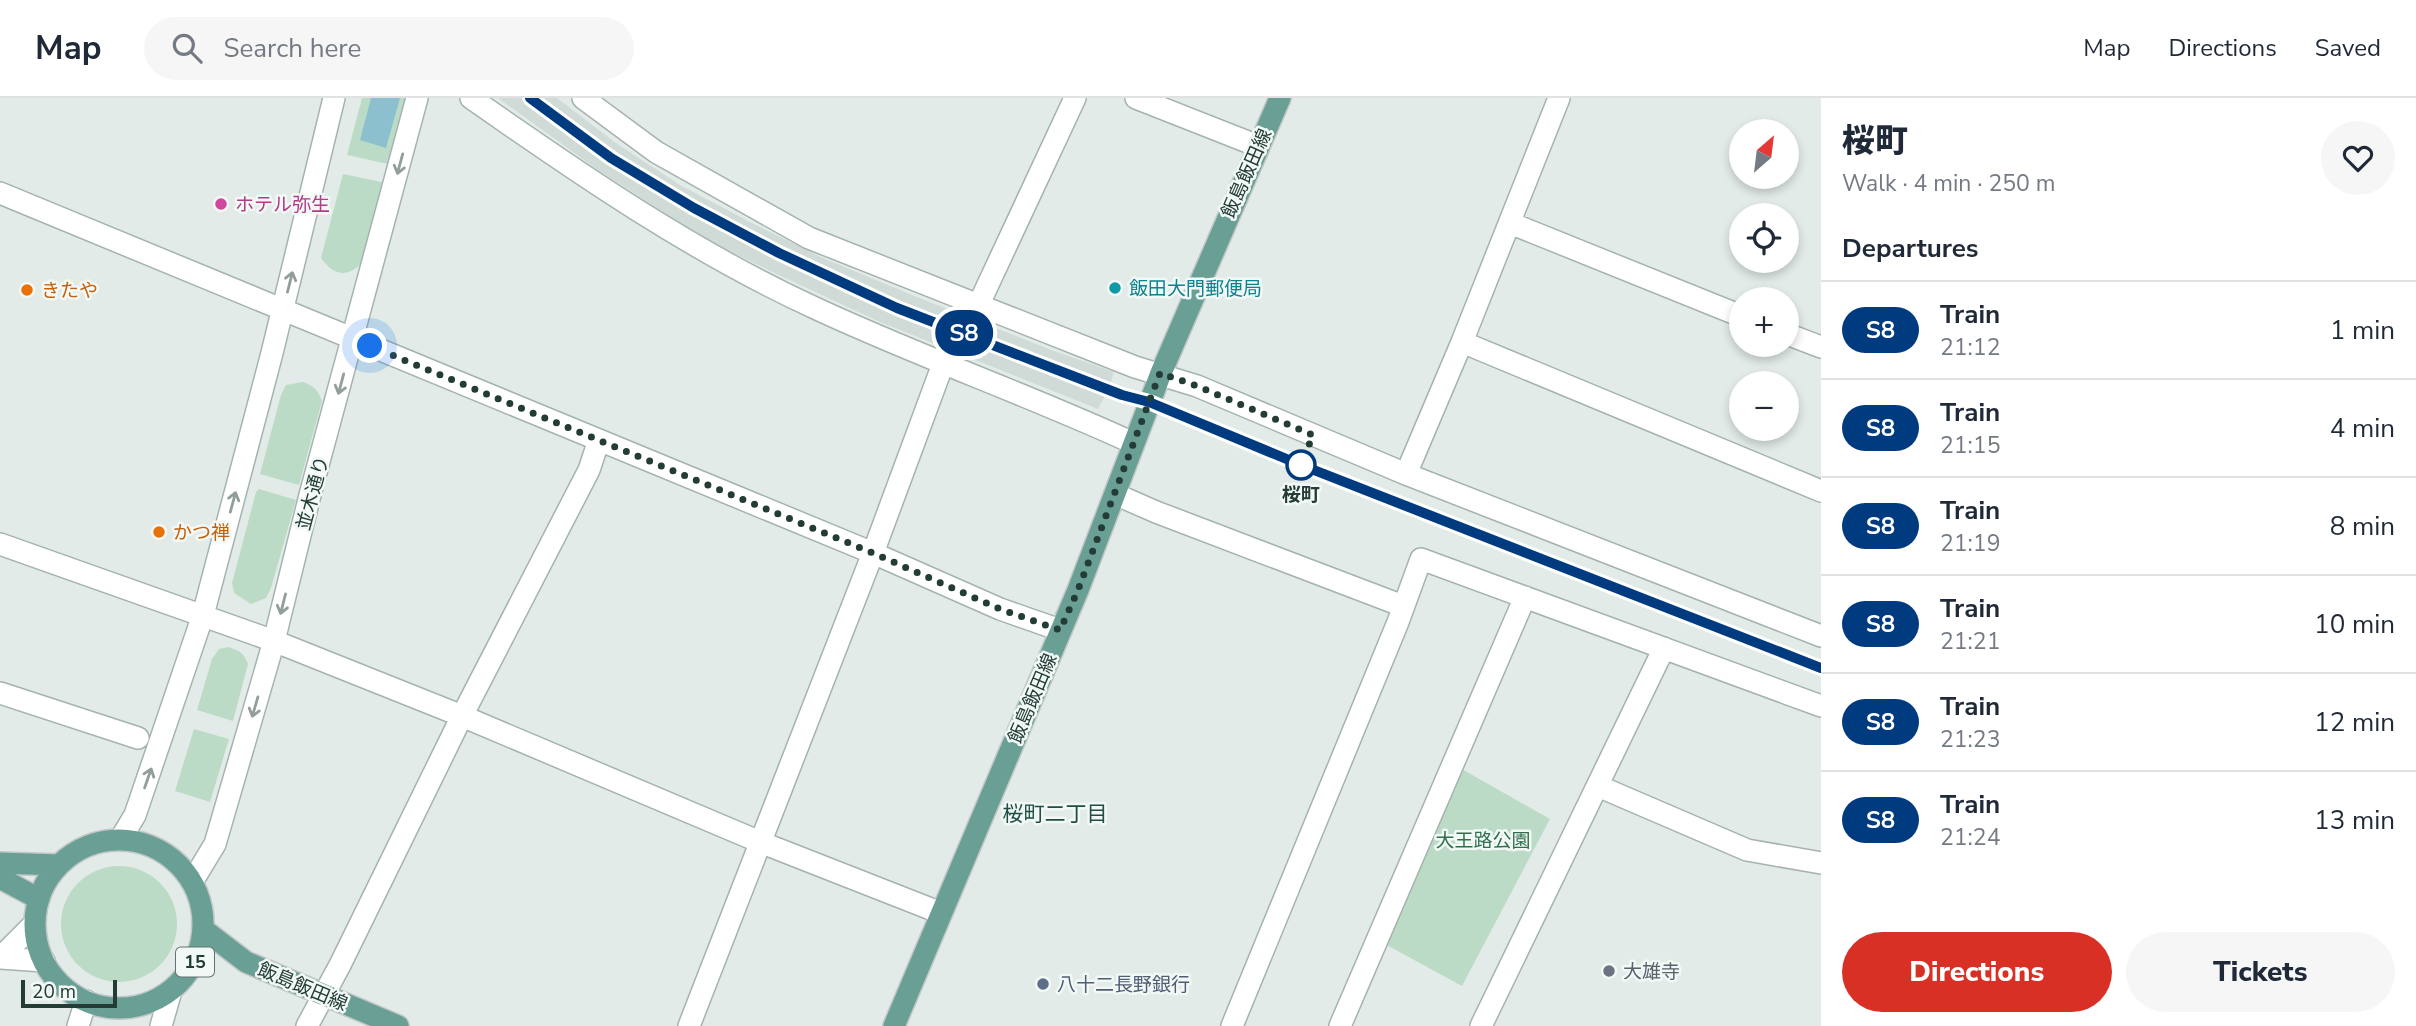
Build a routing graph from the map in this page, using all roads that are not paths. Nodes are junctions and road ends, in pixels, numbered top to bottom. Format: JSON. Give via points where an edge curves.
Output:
{"nodes":[{"id":1,"x":334,"y":98,"type":"edge"},
{"id":2,"x":417,"y":98,"type":"edge"},
{"id":3,"x":471,"y":98,"type":"edge"},
{"id":4,"x":583,"y":98,"type":"edge"},
{"id":5,"x":1075,"y":98,"type":"edge"},
{"id":6,"x":1136,"y":98,"type":"edge"},
{"id":7,"x":1280,"y":98,"type":"edge"},
{"id":8,"x":1559,"y":98,"type":"edge"},
{"id":9,"x":1258,"y":146,"type":"junction"},
{"id":10,"x":0,"y":193,"type":"edge"},
{"id":11,"x":1510,"y":223,"type":"junction"},
{"id":12,"x":978,"y":306,"type":"junction"},
{"id":13,"x":283,"y":310,"type":"junction"},
{"id":14,"x":1729,"y":311,"type":"edge"},
{"id":15,"x":353,"y":339,"type":"junction"},
{"id":16,"x":1799,"y":339,"type":"edge"},
{"id":17,"x":1462,"y":342,"type":"junction"},
{"id":18,"x":1821,"y":347,"type":"edge"},
{"id":19,"x":943,"y":364,"type":"junction"},
{"id":20,"x":1160,"y":373,"type":"junction"},
{"id":21,"x":599,"y":439,"type":"junction"},
{"id":22,"x":1133,"y":443,"type":"junction"},
{"id":23,"x":1406,"y":474,"type":"junction"},
{"id":24,"x":1821,"y":491,"type":"edge"},
{"id":25,"x":1115,"y":494,"type":"junction"},
{"id":26,"x":0,"y":544,"type":"edge"},
{"id":27,"x":873,"y":553,"type":"junction"},
{"id":28,"x":1525,"y":597,"type":"junction"},
{"id":29,"x":1403,"y":606,"type":"junction"},
{"id":30,"x":203,"y":615,"type":"junction"},
{"id":31,"x":1060,"y":630,"type":"junction"},
{"id":32,"x":1821,"y":636,"type":"edge"},
{"id":33,"x":274,"y":641,"type":"junction"},
{"id":34,"x":1664,"y":648,"type":"junction"},
{"id":35,"x":0,"y":693,"type":"edge"},
{"id":36,"x":1821,"y":706,"type":"edge"},
{"id":37,"x":462,"y":716,"type":"junction"},
{"id":38,"x":138,"y":738,"type":"dead end"},
{"id":39,"x":1598,"y":786,"type":"junction"},
{"id":40,"x":120,"y":840,"type":"junction"},
{"id":41,"x":760,"y":842,"type":"junction"},
{"id":42,"x":0,"y":863,"type":"edge"},
{"id":43,"x":1821,"y":863,"type":"edge"},
{"id":44,"x":60,"y":865,"type":"junction"},
{"id":45,"x":0,"y":878,"type":"edge"},
{"id":46,"x":192,"y":882,"type":"junction"},
{"id":47,"x":39,"y":899,"type":"junction"},
{"id":48,"x":942,"y":913,"type":"junction"},
{"id":49,"x":35,"y":923,"type":"junction"},
{"id":50,"x":203,"y":929,"type":"junction"},
{"id":51,"x":197,"y":958,"type":"junction"},
{"id":52,"x":44,"y":961,"type":"junction"},
{"id":53,"x":246,"y":962,"type":"junction"},
{"id":54,"x":171,"y":991,"type":"junction"},
{"id":55,"x":324,"y":995,"type":"junction"},
{"id":56,"x":86,"y":1001,"type":"junction"},
{"id":57,"x":78,"y":1026,"type":"edge"},
{"id":58,"x":161,"y":1026,"type":"edge"},
{"id":59,"x":307,"y":1026,"type":"edge"},
{"id":60,"x":398,"y":1026,"type":"edge"},
{"id":61,"x":689,"y":1026,"type":"edge"},
{"id":62,"x":894,"y":1026,"type":"edge"},
{"id":63,"x":1231,"y":1026,"type":"edge"},
{"id":64,"x":1340,"y":1026,"type":"edge"},
{"id":65,"x":1481,"y":1026,"type":"edge"}],
"edges":[{"from":13,"to":1,"type":"street","one_way":true},
{"from":2,"to":15,"type":"street","name":"並木通り","one_way":true},
{"from":3,"to":19,"type":"street","via":[[706,253],[814,308]]},
{"from":4,"to":12,"type":"street","via":[[656,152],[809,238]]},
{"from":5,"to":12,"type":"street"},
{"from":6,"to":9,"type":"street"},
{"from":7,"to":9,"type":"main road","name":"飯島飯田線"},
{"from":8,"to":11,"type":"street"},
{"from":9,"to":20,"type":"main road","name":"飯島飯田線"},
{"from":10,"to":13,"type":"street"},
{"from":11,"to":14,"type":"street"},
{"from":11,"to":17,"type":"street"},
{"from":12,"to":20,"type":"street"},
{"from":13,"to":15,"type":"street"},
{"from":30,"to":13,"type":"street","one_way":true},
{"from":15,"to":21,"type":"street"},
{"from":15,"to":33,"type":"street","name":"並木通り","one_way":true},
{"from":16,"to":18,"type":"street"},
{"from":17,"to":23,"type":"street"},
{"from":17,"to":24,"type":"street"},
{"from":19,"to":22,"type":"street"},
{"from":19,"to":27,"type":"street"},
{"from":20,"to":22,"type":"main road","name":"飯島飯田線"},
{"from":20,"to":23,"type":"street"},
{"from":21,"to":27,"type":"street"},
{"from":21,"to":37,"type":"street","via":[[589,470]]},
{"from":22,"to":25,"type":"main road","name":"飯島飯田線"},
{"from":23,"to":32,"type":"street"},
{"from":25,"to":29,"type":"street"},
{"from":25,"to":31,"type":"main road","name":"飯島飯田線"},
{"from":26,"to":30,"type":"street"},
{"from":27,"to":31,"type":"street"},
{"from":27,"to":41,"type":"street"},
{"from":28,"to":29,"type":"street","via":[[1421,559]]},
{"from":28,"to":34,"type":"street"},
{"from":28,"to":64,"type":"street"},
{"from":29,"to":63,"type":"street"},
{"from":30,"to":33,"type":"street"},
{"from":40,"to":30,"type":"street","one_way":true,"via":[[135,815]]},
{"from":31,"to":48,"type":"main road","name":"飯島飯田線"},
{"from":33,"to":37,"type":"street"},
{"from":33,"to":46,"type":"street","name":"並木通り","one_way":true,"via":[[215,844]]},
{"from":34,"to":36,"type":"street"},
{"from":34,"to":39,"type":"street"},
{"from":35,"to":38,"type":"street"},
{"from":37,"to":41,"type":"street"},
{"from":37,"to":55,"type":"street"},
{"from":39,"to":43,"type":"street","via":[[1747,850]]},
{"from":39,"to":65,"type":"street"},
{"from":40,"to":44,"type":"main road","number":"15","via":[[87,846]]},
{"from":40,"to":46,"type":"main road","number":"15","via":[[162,851]]},
{"from":41,"to":48,"type":"street"},
{"from":41,"to":61,"type":"street"},
{"from":42,"to":44,"type":"main road"},
{"from":44,"to":47,"type":"main road","number":"15"},
{"from":45,"to":47,"type":"main road"},
{"from":46,"to":50,"type":"main road","number":"15","via":[[202,904]]},
{"from":47,"to":49,"type":"main road","number":"15"},
{"from":48,"to":62,"type":"main road","name":"飯島飯田線"},
{"from":49,"to":52,"type":"main road","number":"15"},
{"from":49,"to":52,"type":"street","via":[[0,958]]},
{"from":50,"to":51,"type":"main road","number":"15"},
{"from":50,"to":53,"type":"main road","name":"飯島飯田線","number":"15"},
{"from":51,"to":53,"type":"main road","name":"飯島飯田線","number":"15"},
{"from":51,"to":54,"type":"main road","number":"15"},
{"from":52,"to":56,"type":"main road","number":"15","via":[[55,978]]},
{"from":53,"to":55,"type":"main road","name":"飯島飯田線","number":"15"},
{"from":54,"to":56,"type":"main road","number":"15","via":[[139,1006],[121,1008]]},
{"from":54,"to":58,"type":"street"},
{"from":55,"to":59,"type":"street"},
{"from":55,"to":60,"type":"main road","name":"飯島飯田線","number":"15"},
{"from":56,"to":57,"type":"street"}]}
